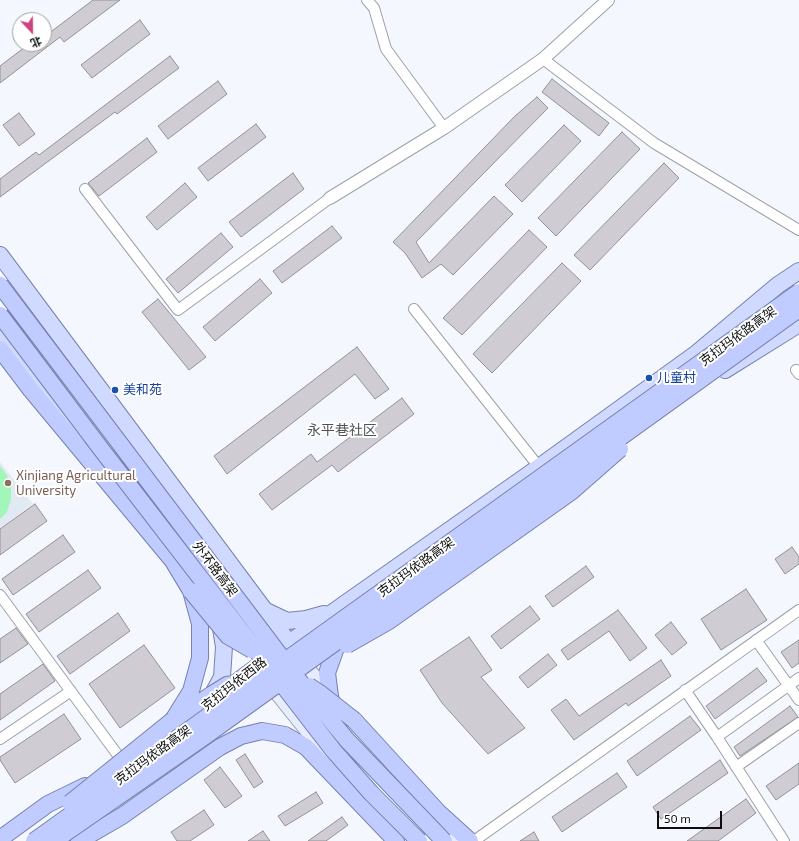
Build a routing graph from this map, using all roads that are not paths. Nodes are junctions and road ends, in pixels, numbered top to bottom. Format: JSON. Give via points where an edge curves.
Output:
{"nodes":[{"id":1,"x":367,"y":0,"type":"edge"},
{"id":2,"x":608,"y":0,"type":"edge"},
{"id":3,"x":542,"y":59,"type":"junction"},
{"id":4,"x":444,"y":128,"type":"junction"},
{"id":5,"x":85,"y":188,"type":"dead end"},
{"id":6,"x":330,"y":198,"type":"joint"},
{"id":7,"x":799,"y":230,"type":"edge"},
{"id":8,"x":0,"y":255,"type":"edge"},
{"id":9,"x":799,"y":271,"type":"edge"},
{"id":10,"x":0,"y":285,"type":"edge"},
{"id":11,"x":778,"y":285,"type":"junction"},
{"id":12,"x":799,"y":292,"type":"edge"},
{"id":13,"x":414,"y":309,"type":"dead end"},
{"id":14,"x":799,"y":309,"type":"edge"},
{"id":15,"x":0,"y":315,"type":"edge"},
{"id":16,"x":799,"y":319,"type":"edge"},
{"id":17,"x":799,"y":324,"type":"edge"},
{"id":18,"x":0,"y":334,"type":"edge"},
{"id":19,"x":0,"y":349,"type":"edge"},
{"id":20,"x":726,"y":362,"type":"junction"},
{"id":21,"x":538,"y":467,"type":"junction"},
{"id":22,"x":192,"y":591,"type":"junction"},
{"id":23,"x":0,"y":595,"type":"edge"},
{"id":24,"x":799,"y":610,"type":"edge"},
{"id":25,"x":265,"y":611,"type":"junction"},
{"id":26,"x":335,"y":611,"type":"junction"},
{"id":27,"x":219,"y":618,"type":"junction"},
{"id":28,"x":756,"y":640,"type":"junction"},
{"id":29,"x":338,"y":642,"type":"junction"},
{"id":30,"x":289,"y":643,"type":"junction"},
{"id":31,"x":305,"y":665,"type":"junction"},
{"id":32,"x":257,"y":667,"type":"junction"},
{"id":33,"x":799,"y":678,"type":"edge"},
{"id":34,"x":789,"y":685,"type":"junction"},
{"id":35,"x":274,"y":688,"type":"junction"},
{"id":36,"x":685,"y":690,"type":"junction"},
{"id":37,"x":71,"y":692,"type":"junction"},
{"id":38,"x":330,"y":696,"type":"junction"},
{"id":39,"x":799,"y":700,"type":"edge"},
{"id":40,"x":206,"y":706,"type":"junction"},
{"id":41,"x":173,"y":720,"type":"junction"},
{"id":42,"x":799,"y":723,"type":"edge"},
{"id":43,"x":1,"y":736,"type":"edge"},
{"id":44,"x":718,"y":737,"type":"junction"},
{"id":45,"x":116,"y":754,"type":"dead end"},
{"id":46,"x":135,"y":762,"type":"junction"},
{"id":47,"x":736,"y":767,"type":"junction"},
{"id":48,"x":0,"y":839,"type":"edge"},
{"id":49,"x":22,"y":841,"type":"edge"},
{"id":50,"x":26,"y":841,"type":"edge"},
{"id":51,"x":34,"y":841,"type":"edge"},
{"id":52,"x":50,"y":841,"type":"edge"},
{"id":53,"x":54,"y":841,"type":"edge"},
{"id":54,"x":79,"y":841,"type":"edge"},
{"id":55,"x":396,"y":841,"type":"edge"},
{"id":56,"x":405,"y":841,"type":"edge"},
{"id":57,"x":420,"y":841,"type":"edge"},
{"id":58,"x":444,"y":841,"type":"edge"},
{"id":59,"x":455,"y":841,"type":"edge"},
{"id":60,"x":470,"y":841,"type":"edge"},
{"id":61,"x":474,"y":841,"type":"edge"},
{"id":62,"x":784,"y":841,"type":"edge"}],
"edges":[{"from":1,"to":4,"type":"street","via":[[374,8],[386,49]]},
{"from":2,"to":3,"type":"street"},
{"from":3,"to":4,"type":"street"},
{"from":3,"to":7,"type":"street","via":[[654,143]]},
{"from":4,"to":6,"type":"street"},
{"from":5,"to":6,"type":"street","via":[[178,310]]},
{"from":8,"to":25,"type":"main road"},
{"from":9,"to":11,"type":"main road","name":"克拉玛依西路"},
{"from":10,"to":58,"type":"highway","name":"外环路高架","bridge":true,"via":[[313,698],[347,740]]},
{"from":11,"to":16,"type":"main road","via":[[781,304],[787,312]]},
{"from":11,"to":21,"type":"main road","name":"克拉玛依西路","via":[[697,353]]},
{"from":12,"to":51,"type":"highway","name":"克拉玛依路高架","bridge":true},
{"from":13,"to":21,"type":"street"},
{"from":14,"to":20,"type":"highway","name":"克拉玛依路高架","bridge":true},
{"from":15,"to":57,"type":"highway","name":"外环路高架","bridge":true,"via":[[319,733],[372,793]]},
{"from":17,"to":29,"type":"main road","name":"克拉玛依西路","via":[[683,397]]},
{"from":18,"to":27,"type":"main road"},
{"from":19,"to":22,"type":"highway","via":[[173,561]]},
{"from":20,"to":22,"type":"highway","bridge":true,"via":[[571,492],[389,621],[328,656],[302,663],[273,660],[254,651],[228,636]]},
{"from":20,"to":53,"type":"highway","name":"克拉玛依路高架","bridge":true,"via":[[204,737]]},
{"from":21,"to":26,"type":"main road","name":"克拉玛依西路"},
{"from":22,"to":41,"type":"highway","bridge":true,"via":[[200,624],[200,658],[191,691]]},
{"from":23,"to":37,"type":"street"},
{"from":24,"to":28,"type":"street"},
{"from":25,"to":26,"type":"main road","via":[[287,621]]},
{"from":25,"to":30,"type":"main road"},
{"from":26,"to":30,"type":"main road","name":"克拉玛依西路"},
{"from":27,"to":32,"type":"main road"},
{"from":27,"to":40,"type":"main road","via":[[224,647],[222,677]]},
{"from":28,"to":34,"type":"street"},
{"from":28,"to":36,"type":"street"},
{"from":29,"to":31,"type":"main road","name":"克拉玛依西路"},
{"from":29,"to":38,"type":"highway","via":[[327,673]]},
{"from":30,"to":31,"type":"main road"},
{"from":30,"to":32,"type":"main road","name":"克拉玛依西路"},
{"from":31,"to":35,"type":"main road","name":"克拉玛依西路"},
{"from":31,"to":38,"type":"main road"},
{"from":32,"to":35,"type":"main road"},
{"from":32,"to":40,"type":"main road","name":"克拉玛依西路"},
{"from":33,"to":34,"type":"street"},
{"from":34,"to":39,"type":"street"},
{"from":34,"to":44,"type":"street"},
{"from":35,"to":52,"type":"main road","name":"克拉玛依西路"},
{"from":35,"to":56,"type":"main road","via":[[340,773]]},
{"from":36,"to":44,"type":"street"},
{"from":36,"to":61,"type":"street"},
{"from":37,"to":43,"type":"street"},
{"from":37,"to":45,"type":"street"},
{"from":38,"to":59,"type":"main road","via":[[361,737]]},
{"from":40,"to":46,"type":"main road","name":"克拉玛依西路"},
{"from":41,"to":49,"type":"highway","bridge":true},
{"from":41,"to":60,"type":"highway","bridge":true,"via":[[227,685],[249,681],[283,680],[306,685],[322,694],[354,720],[439,813]]},
{"from":42,"to":47,"type":"street"},
{"from":44,"to":47,"type":"street"},
{"from":46,"to":48,"type":"highway","via":[[48,804]]},
{"from":46,"to":50,"type":"main road","name":"克拉玛依西路"},
{"from":47,"to":62,"type":"street"},
{"from":54,"to":55,"type":"highway","via":[[122,816],[220,748],[241,736],[262,731],[285,735],[306,747]]}]}
